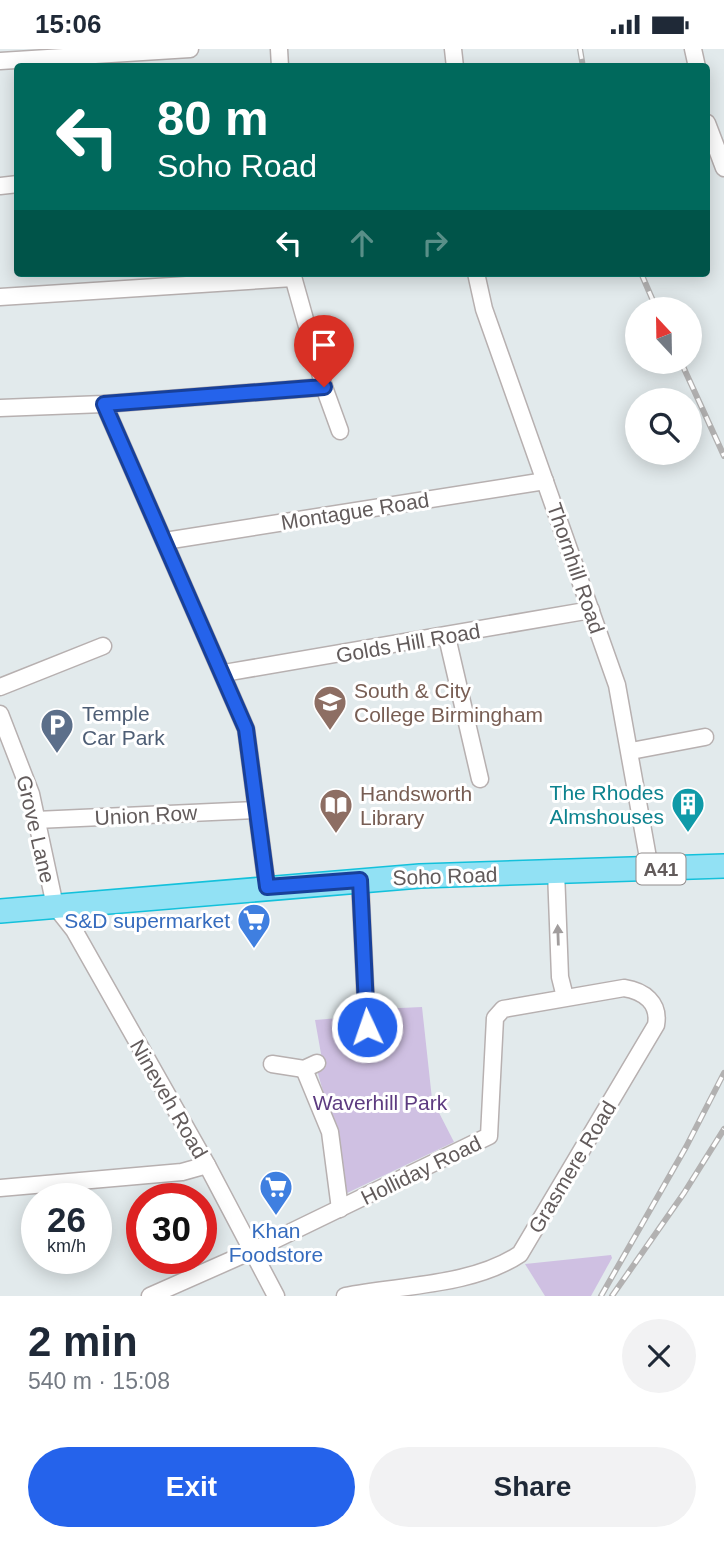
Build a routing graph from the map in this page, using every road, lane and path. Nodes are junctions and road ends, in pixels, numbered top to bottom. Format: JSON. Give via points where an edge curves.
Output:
{"nodes":[{"id":1,"x":190,"y":49,"type":"edge"},
{"id":2,"x":0,"y":61,"type":"edge"},
{"id":3,"x":710,"y":131,"type":"edge"},
{"id":4,"x":724,"y":168,"type":"edge"},
{"id":5,"x":266,"y":277,"type":"edge"},
{"id":6,"x":294,"y":277,"type":"edge"},
{"id":7,"x":477,"y":277,"type":"edge"},
{"id":8,"x":0,"y":297,"type":"edge"},
{"id":9,"x":324,"y":387,"type":"junction"},
{"id":10,"x":104,"y":404,"type":"junction"},
{"id":11,"x":0,"y":408,"type":"edge"},
{"id":12,"x":340,"y":431,"type":"dead end"},
{"id":13,"x":545,"y":481,"type":"junction"},
{"id":14,"x":165,"y":541,"type":"junction"},
{"id":15,"x":591,"y":610,"type":"junction"},
{"id":16,"x":446,"y":637,"type":"junction"},
{"id":17,"x":103,"y":646,"type":"dead end"},
{"id":18,"x":224,"y":673,"type":"junction"},
{"id":19,"x":0,"y":687,"type":"edge"},
{"id":20,"x":0,"y":714,"type":"edge"},
{"id":21,"x":704,"y":737,"type":"dead end"},
{"id":22,"x":631,"y":751,"type":"junction"},
{"id":23,"x":480,"y":779,"type":"dead end"},
{"id":24,"x":256,"y":810,"type":"junction"},
{"id":25,"x":36,"y":820,"type":"junction"},
{"id":26,"x":724,"y":866,"type":"edge"},
{"id":27,"x":650,"y":869,"type":"junction"},
{"id":28,"x":556,"y":871,"type":"junction"},
{"id":29,"x":360,"y":880,"type":"junction"},
{"id":30,"x":267,"y":887,"type":"junction"},
{"id":31,"x":55,"y":906,"type":"junction"},
{"id":32,"x":0,"y":911,"type":"edge"},
{"id":33,"x":565,"y":997,"type":"junction"},
{"id":34,"x":345,"y":1029,"type":"dead end"},
{"id":35,"x":272,"y":1064,"type":"dead end"},
{"id":36,"x":207,"y":1165,"type":"junction"},
{"id":37,"x":0,"y":1188,"type":"edge"},
{"id":38,"x":340,"y":1209,"type":"junction"},
{"id":39,"x":254,"y":1250,"type":"junction"},
{"id":40,"x":150,"y":1296,"type":"edge"},
{"id":41,"x":276,"y":1296,"type":"edge"},
{"id":42,"x":345,"y":1296,"type":"edge"}],
"edges":[{"from":1,"to":2,"type":"street"},
{"from":3,"to":4,"type":"street"},
{"from":5,"to":8,"type":"street"},
{"from":6,"to":9,"type":"street"},
{"from":7,"to":13,"type":"street","name":"Thornhill Road"},
{"from":9,"to":10,"type":"street"},
{"from":9,"to":12,"type":"street"},
{"from":10,"to":11,"type":"street"},
{"from":10,"to":14,"type":"street"},
{"from":13,"to":14,"type":"street","name":"Montague Road"},
{"from":13,"to":15,"type":"street","name":"Thornhill Road"},
{"from":14,"to":18,"type":"street"},
{"from":15,"to":16,"type":"street","name":"Golds Hill Road"},
{"from":15,"to":22,"type":"street","name":"Thornhill Road","via":[[617,685]]},
{"from":16,"to":18,"type":"street","name":"Golds Hill Road"},
{"from":16,"to":23,"type":"street"},
{"from":17,"to":19,"type":"street"},
{"from":18,"to":24,"type":"street","via":[[246,729]]},
{"from":20,"to":25,"type":"street","name":"Grove Lane","via":[[28,785]]},
{"from":21,"to":22,"type":"street"},
{"from":22,"to":27,"type":"street","name":"Thornhill Road"},
{"from":24,"to":25,"type":"street","name":"Union Row"},
{"from":24,"to":30,"type":"street"},
{"from":25,"to":31,"type":"street","name":"Grove Lane"},
{"from":26,"to":27,"type":"highway","name":"Soho Road","number":"A41"},
{"from":27,"to":28,"type":"highway","name":"Soho Road","number":"A41"},
{"from":28,"to":29,"type":"highway","name":"Soho Road","number":"A41"},
{"from":33,"to":28,"type":"street","one_way":true,"via":[[560,977]]},
{"from":29,"to":30,"type":"highway","name":"Soho Road","number":"A41"},
{"from":29,"to":34,"type":"street","via":[[367,1027]]},
{"from":30,"to":31,"type":"highway","name":"Soho Road","number":"A41"},
{"from":31,"to":32,"type":"highway","name":"Soho Road","number":"A41"},
{"from":31,"to":36,"type":"street","name":"Nineveh Road","via":[[75,930]]},
{"from":33,"to":38,"type":"street","name":"Holliday Road","via":[[508,1007],[498,1014],[489,1136]]},
{"from":33,"to":42,"type":"street","name":"Grasmere Road","via":[[635,989],[651,1000],[656,1025],[520,1254],[506,1263],[455,1278]]},
{"from":35,"to":38,"type":"street","via":[[311,1066],[330,1132]]},
{"from":36,"to":37,"type":"street","via":[[182,1172]]},
{"from":36,"to":39,"type":"street","name":"Nineveh Road"},
{"from":38,"to":39,"type":"street","name":"Holliday Road"},
{"from":39,"to":40,"type":"street","name":"Holliday Road"},
{"from":39,"to":41,"type":"street","name":"Nineveh Road"}]}
